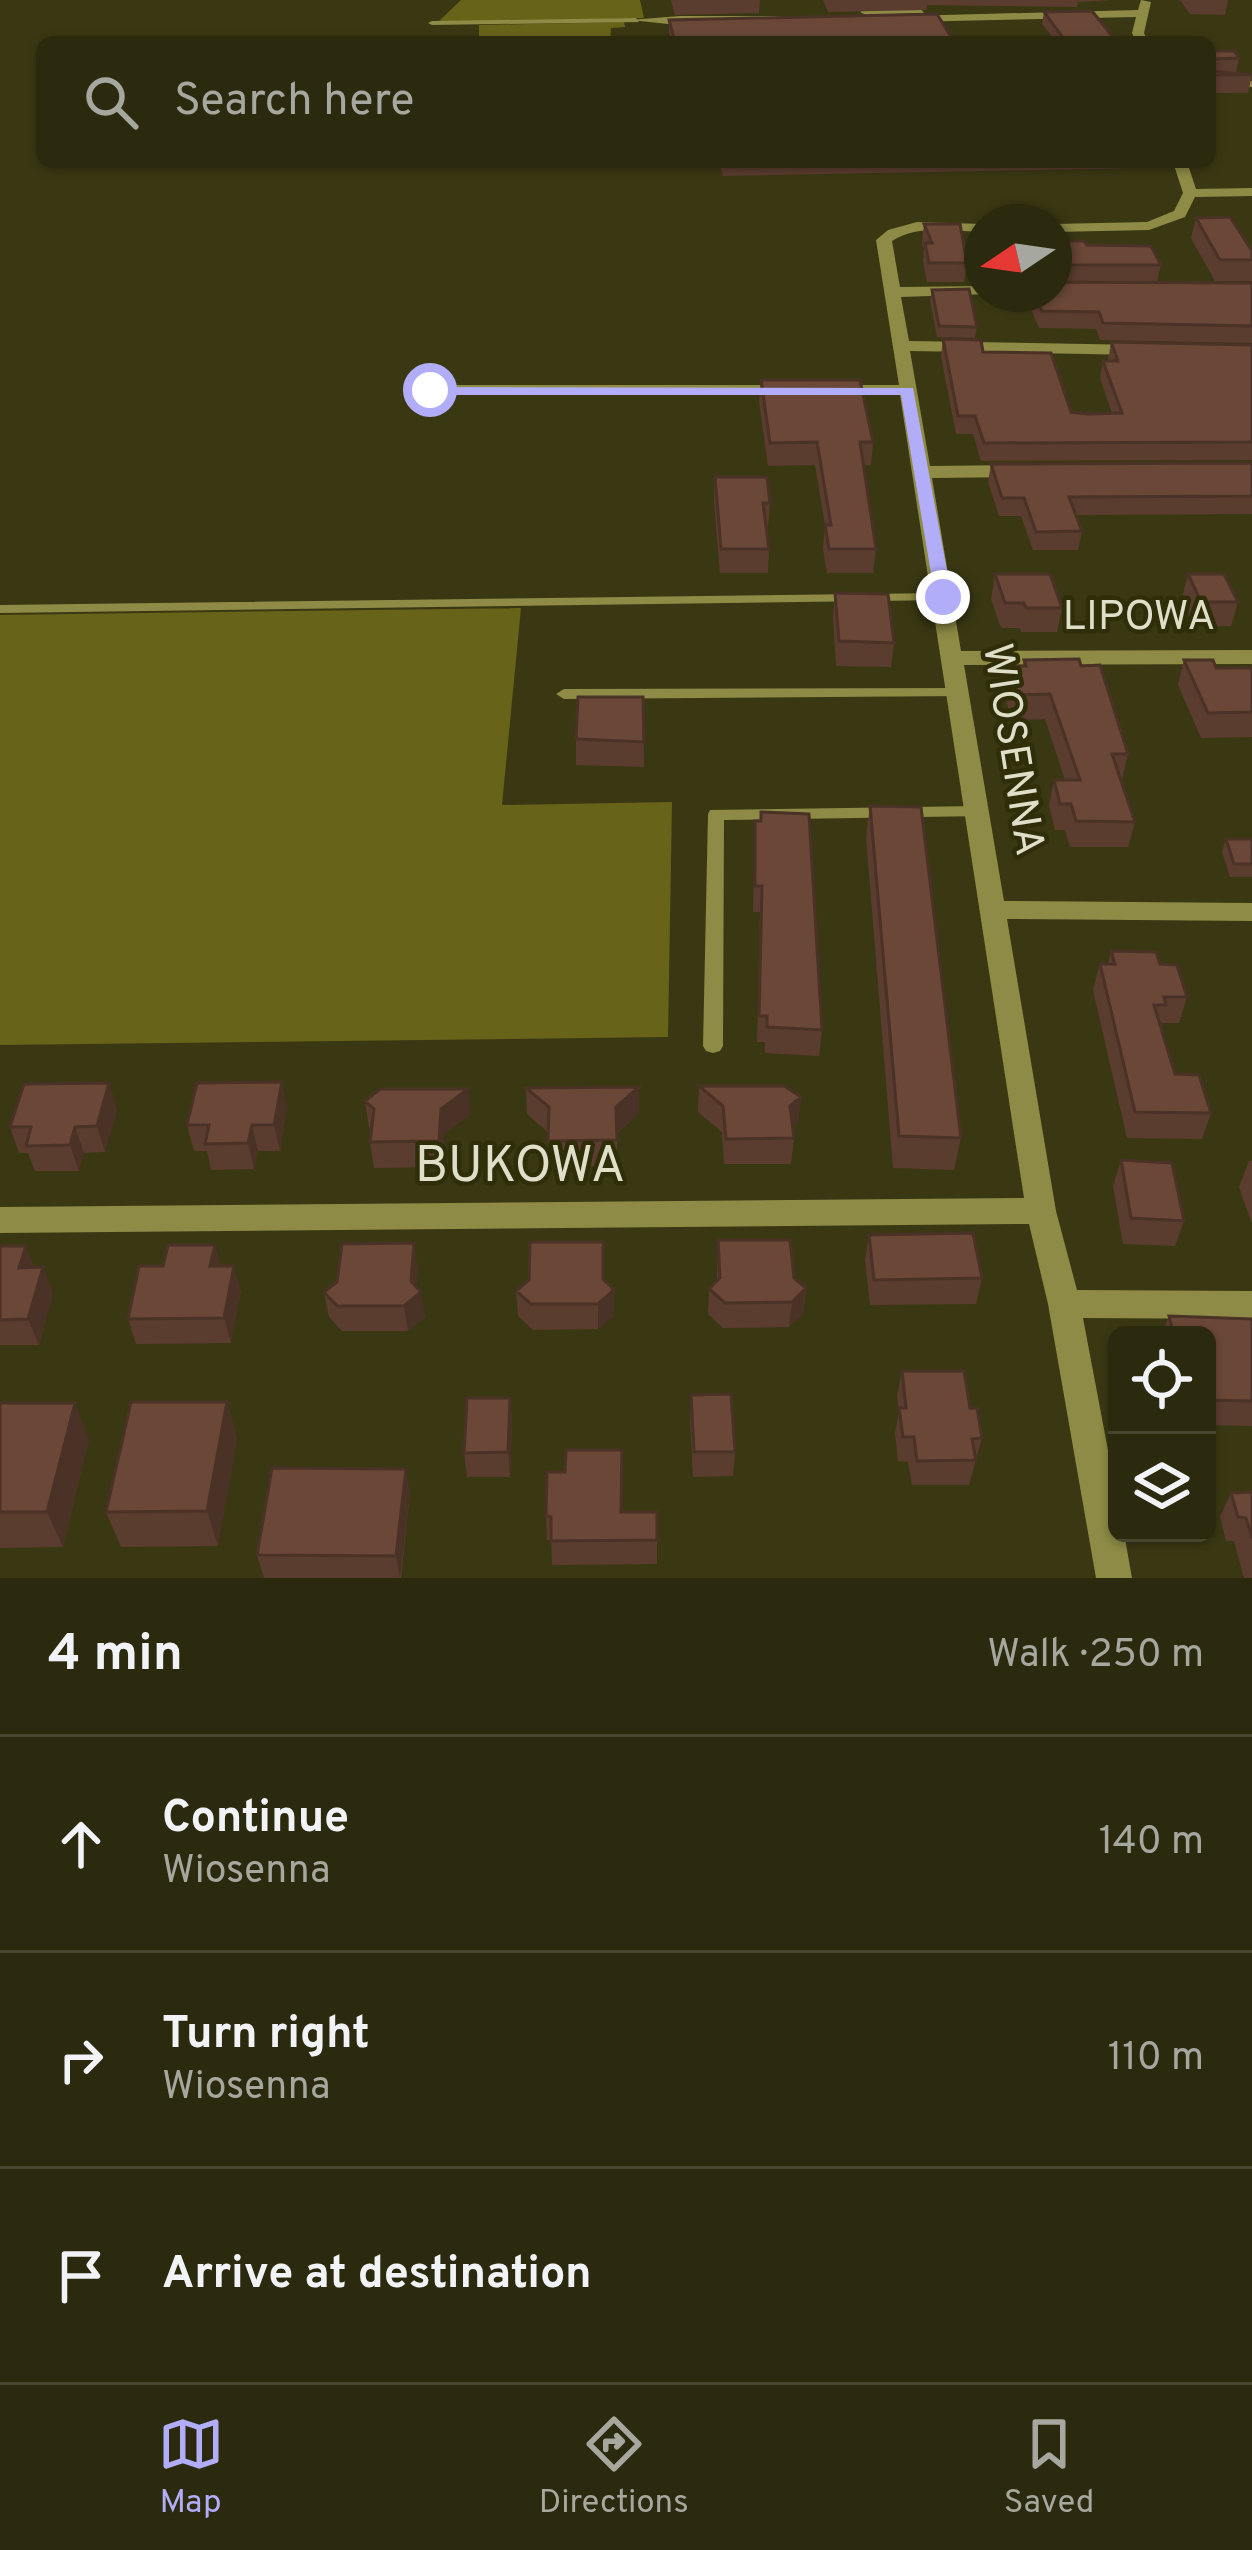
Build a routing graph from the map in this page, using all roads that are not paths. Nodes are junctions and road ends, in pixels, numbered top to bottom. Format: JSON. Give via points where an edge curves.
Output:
{"nodes":[{"id":1,"x":1144,"y":6,"type":"edge"},
{"id":2,"x":866,"y":12,"type":"edge"},
{"id":3,"x":636,"y":20,"type":"joint"},
{"id":4,"x":432,"y":23,"type":"dead end"},
{"id":5,"x":1139,"y":36,"type":"edge"},
{"id":6,"x":1216,"y":83,"type":"edge"},
{"id":7,"x":1252,"y":83,"type":"edge"},
{"id":8,"x":1182,"y":168,"type":"edge"},
{"id":9,"x":1252,"y":192,"type":"edge"},
{"id":10,"x":1190,"y":193,"type":"junction"},
{"id":11,"x":964,"y":228,"type":"edge"},
{"id":12,"x":1072,"y":228,"type":"edge"},
{"id":13,"x":964,"y":291,"type":"edge"},
{"id":14,"x":894,"y":292,"type":"junction"},
{"id":15,"x":901,"y":346,"type":"junction"},
{"id":16,"x":1170,"y":350,"type":"edge"},
{"id":17,"x":430,"y":390,"type":"dead end"},
{"id":18,"x":908,"y":391,"type":"junction"},
{"id":19,"x":1052,"y":471,"type":"edge"},
{"id":20,"x":923,"y":472,"type":"junction"},
{"id":21,"x":943,"y":597,"type":"junction"},
{"id":22,"x":0,"y":609,"type":"edge"},
{"id":23,"x":1252,"y":657,"type":"edge"},
{"id":24,"x":954,"y":658,"type":"junction"},
{"id":25,"x":960,"y":692,"type":"junction"},
{"id":26,"x":564,"y":694,"type":"dead end"},
{"id":27,"x":978,"y":812,"type":"junction"},
{"id":28,"x":994,"y":910,"type":"junction"},
{"id":29,"x":1252,"y":911,"type":"edge"},
{"id":30,"x":713,"y":1046,"type":"dead end"},
{"id":31,"x":1041,"y":1211,"type":"junction"},
{"id":32,"x":0,"y":1220,"type":"edge"},
{"id":33,"x":1064,"y":1304,"type":"junction"},
{"id":34,"x":1252,"y":1305,"type":"edge"},
{"id":35,"x":1114,"y":1578,"type":"edge"}],
"edges":[{"from":1,"to":2,"type":"street"},
{"from":1,"to":3,"type":"street","via":[[881,20]]},
{"from":1,"to":5,"type":"street"},
{"from":3,"to":4,"type":"lane"},
{"from":6,"to":7,"type":"lane"},
{"from":8,"to":10,"type":"street"},
{"from":9,"to":10,"type":"street"},
{"from":10,"to":12,"type":"street","via":[[1180,214],[1148,226]]},
{"from":11,"to":14,"type":"street","name":"WIOSENNA","via":[[893,231],[884,240]]},
{"from":13,"to":14,"type":"street"},
{"from":14,"to":15,"type":"street","name":"WIOSENNA"},
{"from":15,"to":16,"type":"street"},
{"from":15,"to":18,"type":"street","name":"WIOSENNA"},
{"from":17,"to":18,"type":"street"},
{"from":18,"to":20,"type":"street","name":"WIOSENNA"},
{"from":19,"to":20,"type":"street"},
{"from":20,"to":21,"type":"street","name":"WIOSENNA"},
{"from":21,"to":22,"type":"lane"},
{"from":21,"to":24,"type":"street","name":"WIOSENNA"},
{"from":23,"to":24,"type":"street","name":"LIPOWA"},
{"from":24,"to":25,"type":"street","name":"WIOSENNA"},
{"from":25,"to":26,"type":"lane"},
{"from":25,"to":27,"type":"street","name":"WIOSENNA"},
{"from":27,"to":28,"type":"street","name":"WIOSENNA"},
{"from":27,"to":30,"type":"lane","via":[[716,814]]},
{"from":28,"to":29,"type":"street","name":"WIOSENNA"},
{"from":28,"to":31,"type":"street","name":"WIOSENNA"},
{"from":31,"to":32,"type":"street","name":"BUKOWA"},
{"from":31,"to":33,"type":"street","name":"WIOSENNA"},
{"from":33,"to":34,"type":"street"},
{"from":33,"to":35,"type":"street","name":"WIOSENNA"}]}
